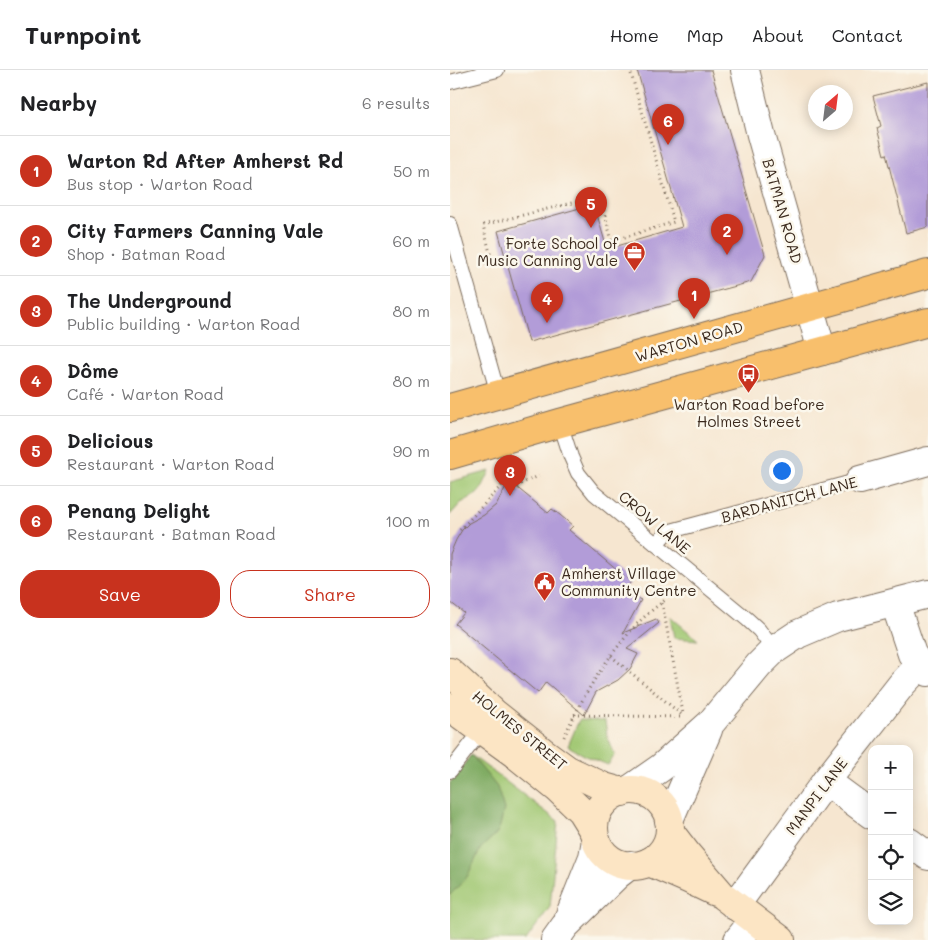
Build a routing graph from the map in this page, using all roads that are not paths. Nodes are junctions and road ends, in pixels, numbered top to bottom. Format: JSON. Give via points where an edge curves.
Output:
{"nodes":[{"id":1,"x":497,"y":70,"type":"edge"},
{"id":2,"x":745,"y":70,"type":"edge"},
{"id":3,"x":450,"y":82,"type":"edge"},
{"id":4,"x":450,"y":224,"type":"edge"},
{"id":5,"x":928,"y":274,"type":"edge"},
{"id":6,"x":809,"y":307,"type":"junction"},
{"id":7,"x":928,"y":322,"type":"edge"},
{"id":8,"x":822,"y":351,"type":"junction"},
{"id":9,"x":498,"y":394,"type":"junction"},
{"id":10,"x":450,"y":408,"type":"edge"},
{"id":11,"x":560,"y":423,"type":"junction"},
{"id":12,"x":450,"y":455,"type":"edge"},
{"id":13,"x":928,"y":461,"type":"edge"},
{"id":14,"x":860,"y":480,"type":"joint"},
{"id":15,"x":656,"y":544,"type":"junction"},
{"id":16,"x":928,"y":594,"type":"edge"},
{"id":17,"x":895,"y":603,"type":"junction"},
{"id":18,"x":774,"y":650,"type":"junction"},
{"id":19,"x":924,"y":669,"type":"edge"},
{"id":20,"x":450,"y":672,"type":"edge"},
{"id":21,"x":450,"y":707,"type":"edge"},
{"id":22,"x":710,"y":724,"type":"junction"},
{"id":23,"x":482,"y":730,"type":"junction"},
{"id":24,"x":450,"y":771,"type":"edge"},
{"id":25,"x":826,"y":781,"type":"junction"},
{"id":26,"x":626,"y":791,"type":"junction"},
{"id":27,"x":868,"y":812,"type":"edge"},
{"id":28,"x":670,"y":826,"type":"junction"},
{"id":29,"x":595,"y":836,"type":"junction"},
{"id":30,"x":913,"y":845,"type":"edge"},
{"id":31,"x":928,"y":856,"type":"edge"},
{"id":32,"x":639,"y":864,"type":"junction"},
{"id":33,"x":738,"y":915,"type":"edge"},
{"id":34,"x":560,"y":933,"type":"edge"},
{"id":35,"x":781,"y":940,"type":"edge"}],
"edges":[{"from":1,"to":3,"type":"lane"},
{"from":2,"to":6,"type":"street","name":"BATMAN ROAD"},
{"from":4,"to":9,"type":"lane"},
{"from":5,"to":6,"type":"main road","name":"WARTON ROAD"},
{"from":6,"to":8,"type":"street","name":"BATMAN ROAD"},
{"from":6,"to":9,"type":"main road","name":"WARTON ROAD"},
{"from":7,"to":8,"type":"main road"},
{"from":8,"to":11,"type":"main road"},
{"from":9,"to":10,"type":"main road","name":"WARTON ROAD"},
{"from":11,"to":12,"type":"main road"},
{"from":11,"to":15,"type":"lane","name":"CROW LANE","via":[[578,473],[594,493]]},
{"from":13,"to":14,"type":"street","name":"BARDANITCH LANE"},
{"from":14,"to":15,"type":"lane","name":"BARDANITCH LANE","via":[[667,532]]},
{"from":15,"to":18,"type":"lane","name":"CROW LANE","via":[[752,623]]},
{"from":16,"to":17,"type":"street"},
{"from":17,"to":18,"type":"street","via":[[817,625]]},
{"from":17,"to":19,"type":"street","via":[[912,654]]},
{"from":18,"to":22,"type":"street"},
{"from":19,"to":25,"type":"street","name":"MANPI LANE","via":[[902,684]]},
{"from":20,"to":26,"type":"main road","name":"HOLMES STREET","via":[[494,713],[568,770],[604,787]]},
{"from":21,"to":23,"type":"main road","name":"HOLMES STREET"},
{"from":22,"to":26,"type":"street","via":[[662,767]]},
{"from":22,"to":28,"type":"street"},
{"from":23,"to":24,"type":"lane"},
{"from":23,"to":29,"type":"main road","name":"HOLMES STREET","via":[[568,798],[581,811]]},
{"from":25,"to":27,"type":"street"},
{"from":25,"to":33,"type":"street","name":"MANPI LANE"},
{"from":26,"to":28,"type":"main road","name":"HOLMES STREET","via":[[642,791],[655,798],[664,807]]},
{"from":26,"to":29,"type":"main road","via":[[616,793],[600,807],[594,820]]},
{"from":28,"to":32,"type":"main road","via":[[665,847],[657,857]]},
{"from":28,"to":33,"type":"main road","name":"HOLMES STREET","via":[[687,854]]},
{"from":29,"to":32,"type":"main road","name":"HOLMES STREET","via":[[610,859],[621,864]]},
{"from":29,"to":34,"type":"street","via":[[593,857]]},
{"from":30,"to":31,"type":"street"},
{"from":32,"to":33,"type":"main road","name":"HOLMES STREET","via":[[688,879]]},
{"from":32,"to":34,"type":"street","via":[[617,875]]},
{"from":33,"to":35,"type":"main road","name":"HOLMES STREET"}]}
